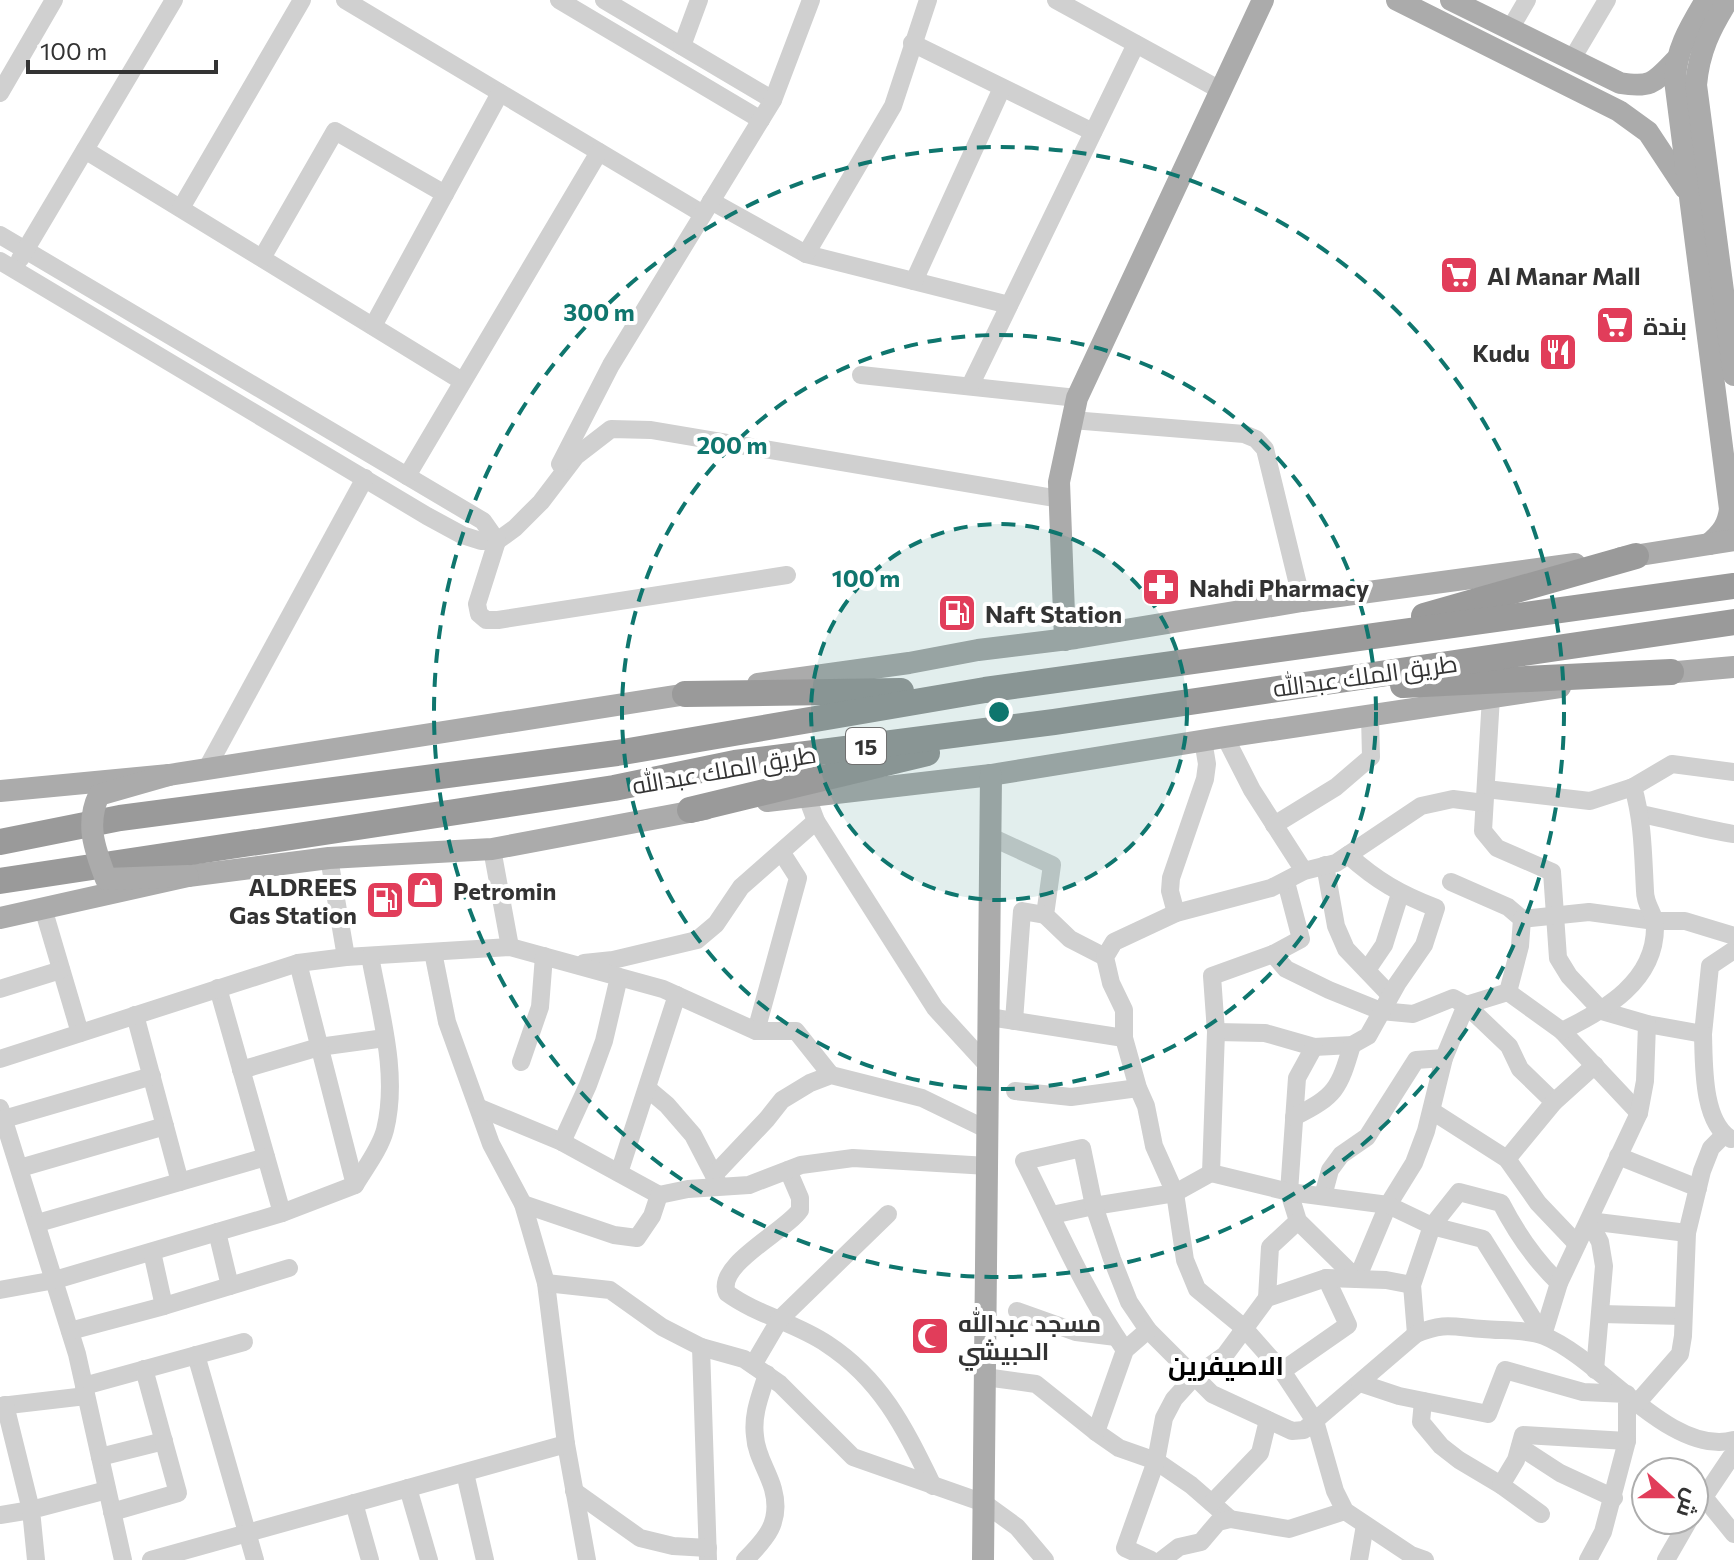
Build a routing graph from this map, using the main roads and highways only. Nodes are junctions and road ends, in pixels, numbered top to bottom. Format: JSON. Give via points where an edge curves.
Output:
{"nodes":[{"id":1,"x":1397,"y":0,"type":"edge"},
{"id":2,"x":1451,"y":0,"type":"edge"},
{"id":3,"x":1706,"y":0,"type":"edge"},
{"id":4,"x":1728,"y":0,"type":"edge"},
{"id":5,"x":1263,"y":3,"type":"edge"},
{"id":6,"x":1675,"y":61,"type":"junction"},
{"id":7,"x":1690,"y":195,"type":"junction"},
{"id":8,"x":1734,"y":375,"type":"edge"},
{"id":9,"x":1734,"y":540,"type":"edge"},
{"id":10,"x":1709,"y":544,"type":"junction"},
{"id":11,"x":1636,"y":556,"type":"junction"},
{"id":12,"x":1734,"y":586,"type":"edge"},
{"id":13,"x":1734,"y":622,"type":"edge"},
{"id":14,"x":1065,"y":640,"type":"junction"},
{"id":15,"x":1337,"y":640,"type":"junction"},
{"id":16,"x":1734,"y":667,"type":"edge"},
{"id":17,"x":1671,"y":672,"type":"junction"},
{"id":18,"x":985,"y":690,"type":"junction"},
{"id":19,"x":1244,"y":693,"type":"junction"},
{"id":20,"x":685,"y":694,"type":"junction"},
{"id":21,"x":1054,"y":722,"type":"junction"},
{"id":22,"x":169,"y":775,"type":"junction"},
{"id":23,"x":991,"y":775,"type":"junction"},
{"id":24,"x":0,"y":791,"type":"edge"},
{"id":25,"x":690,"y":810,"type":"junction"},
{"id":26,"x":0,"y":842,"type":"edge"},
{"id":27,"x":188,"y":876,"type":"junction"},
{"id":28,"x":0,"y":881,"type":"edge"},
{"id":29,"x":0,"y":918,"type":"edge"},
{"id":30,"x":983,"y":1560,"type":"edge"}],
"edges":[{"from":1,"to":7,"type":"main road","via":[[1619,111],[1648,132]]},
{"from":2,"to":6,"type":"main road","via":[[1620,83],[1642,86]]},
{"from":3,"to":6,"type":"main road"},
{"from":4,"to":8,"type":"main road","via":[[1698,59],[1696,85]]},
{"from":5,"to":14,"type":"main road","via":[[1077,398],[1059,482]]},
{"from":6,"to":7,"type":"main road"},
{"from":7,"to":10,"type":"main road","via":[[1730,509],[1722,533]]},
{"from":9,"to":10,"type":"main road"},
{"from":10,"to":11,"type":"main road"},
{"from":11,"to":14,"type":"main road","via":[[1302,601]]},
{"from":11,"to":15,"type":"highway"},
{"from":12,"to":15,"type":"highway","name":"طريق الملك عبدالله","number":"15"},
{"from":13,"to":19,"type":"highway","name":"طريق الملك عبدالله","number":"15"},
{"from":14,"to":20,"type":"main road"},
{"from":15,"to":18,"type":"highway","name":"طريق الملك عبدالله","number":"15"},
{"from":16,"to":17,"type":"main road"},
{"from":17,"to":19,"type":"highway"},
{"from":17,"to":23,"type":"main road"},
{"from":18,"to":20,"type":"highway"},
{"from":18,"to":26,"type":"highway","name":"طريق الملك عبدالله","number":"15","via":[[617,753],[120,818]]},
{"from":19,"to":21,"type":"highway","name":"طريق الملك عبدالله","number":"15"},
{"from":20,"to":22,"type":"main road"},
{"from":21,"to":25,"type":"highway"},
{"from":21,"to":28,"type":"highway","name":"طريق الملك عبدالله","number":"15","via":[[735,763],[614,788]]},
{"from":22,"to":24,"type":"main road"},
{"from":22,"to":27,"type":"main road","bridge":true,"via":[[99,795],[91,812],[95,851],[106,879]]},
{"from":23,"to":25,"type":"main road"},
{"from":23,"to":30,"type":"main road"},
{"from":25,"to":27,"type":"main road","via":[[492,849],[329,858]]},
{"from":27,"to":29,"type":"main road"}]}
